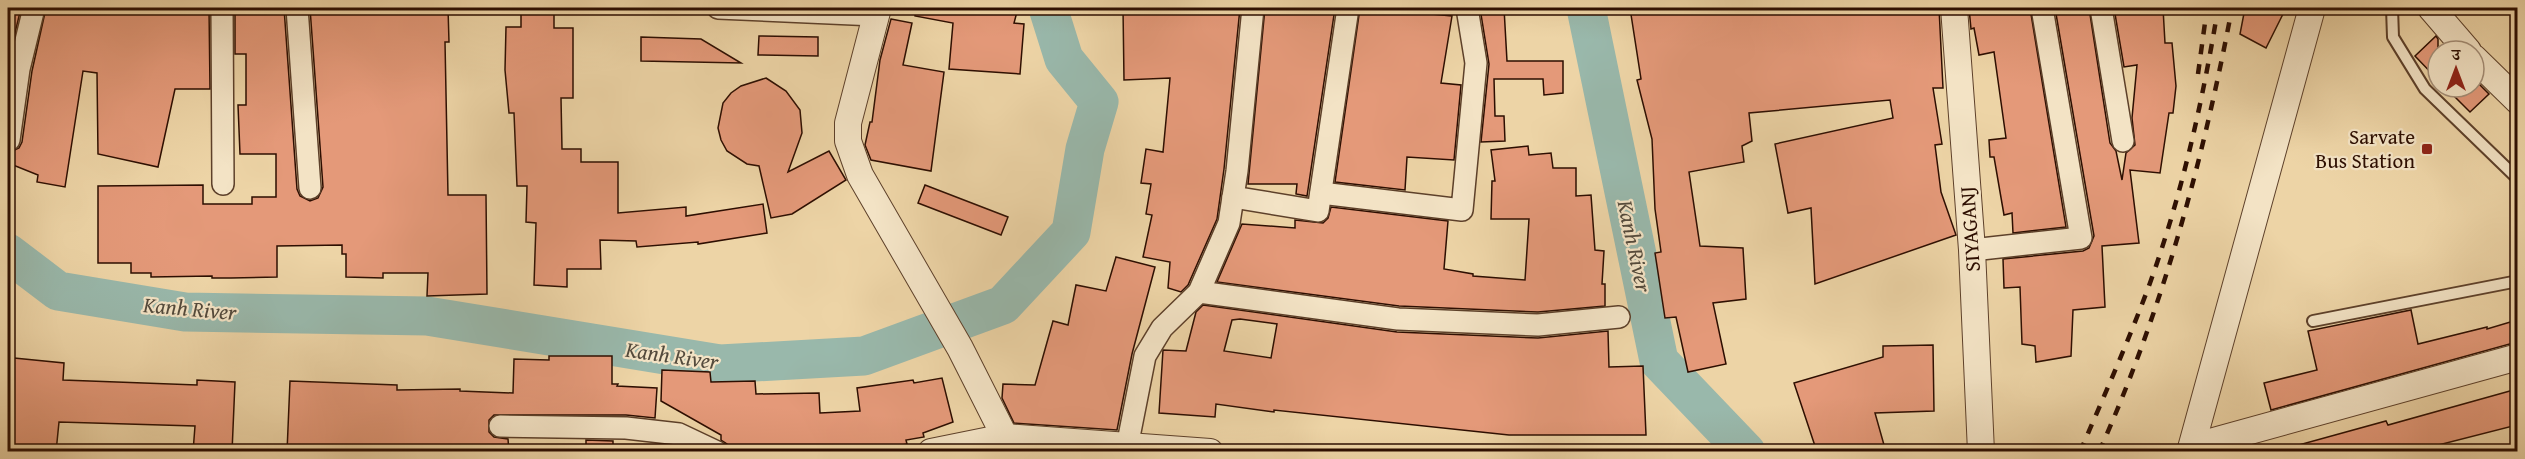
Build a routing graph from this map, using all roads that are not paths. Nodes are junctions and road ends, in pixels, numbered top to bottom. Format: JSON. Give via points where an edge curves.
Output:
{"nodes":[{"id":1,"x":34,"y":8,"type":"edge"},
{"id":2,"x":222,"y":8,"type":"edge"},
{"id":3,"x":297,"y":8,"type":"edge"},
{"id":4,"x":718,"y":8,"type":"edge"},
{"id":5,"x":1253,"y":8,"type":"edge"},
{"id":6,"x":1348,"y":8,"type":"edge"},
{"id":7,"x":1467,"y":8,"type":"edge"},
{"id":8,"x":1954,"y":8,"type":"edge"},
{"id":9,"x":2042,"y":8,"type":"edge"},
{"id":10,"x":2102,"y":8,"type":"edge"},
{"id":11,"x":2312,"y":8,"type":"edge"},
{"id":12,"x":2392,"y":8,"type":"edge"},
{"id":13,"x":2431,"y":8,"type":"edge"},
{"id":14,"x":823,"y":10,"type":"edge"},
{"id":15,"x":876,"y":11,"type":"edge"},
{"id":16,"x":2458,"y":39,"type":"edge"},
{"id":17,"x":2486,"y":70,"type":"edge"},
{"id":18,"x":2517,"y":101,"type":"edge"},
{"id":19,"x":9,"y":140,"type":"dead end"},
{"id":20,"x":2123,"y":141,"type":"dead end"},
{"id":21,"x":2517,"y":179,"type":"edge"},
{"id":22,"x":223,"y":184,"type":"dead end"},
{"id":23,"x":310,"y":188,"type":"dead end"},
{"id":24,"x":1321,"y":193,"type":"junction"},
{"id":25,"x":1233,"y":197,"type":"junction"},
{"id":26,"x":1972,"y":250,"type":"junction"},
{"id":27,"x":2517,"y":281,"type":"edge"},
{"id":28,"x":1199,"y":292,"type":"junction"},
{"id":29,"x":1619,"y":317,"type":"dead end"},
{"id":30,"x":2313,"y":321,"type":"dead end"},
{"id":31,"x":2517,"y":357,"type":"edge"},
{"id":32,"x":500,"y":426,"type":"dead end"},
{"id":33,"x":1005,"y":437,"type":"junction"},
{"id":34,"x":1127,"y":447,"type":"junction"},
{"id":35,"x":2191,"y":449,"type":"edge"},
{"id":36,"x":717,"y":452,"type":"edge"},
{"id":37,"x":931,"y":452,"type":"edge"},
{"id":38,"x":1210,"y":452,"type":"edge"},
{"id":39,"x":1981,"y":452,"type":"edge"}],
"edges":[{"from":1,"to":19,"type":"street","via":[[19,69]]},
{"from":2,"to":22,"type":"street"},
{"from":3,"to":23,"type":"street"},
{"from":4,"to":14,"type":"street"},
{"from":5,"to":25,"type":"street"},
{"from":6,"to":24,"type":"street"},
{"from":7,"to":24,"type":"street","via":[[1476,63],[1462,210]]},
{"from":8,"to":26,"type":"street","name":"SIYAGANJ"},
{"from":9,"to":26,"type":"street","via":[[2081,238]]},
{"from":10,"to":20,"type":"street"},
{"from":11,"to":35,"type":"street"},
{"from":12,"to":21,"type":"lane","via":[[2393,37],[2425,88]]},
{"from":13,"to":16,"type":"street"},
{"from":14,"to":15,"type":"street"},
{"from":15,"to":33,"type":"street","via":[[848,123],[848,141],[860,175],[960,348]]},
{"from":17,"to":18,"type":"street"},
{"from":24,"to":25,"type":"street","via":[[1318,211]]},
{"from":25,"to":28,"type":"street","via":[[1229,223]]},
{"from":26,"to":39,"type":"street","name":"SIYAGANJ"},
{"from":27,"to":30,"type":"lane"},
{"from":28,"to":29,"type":"street","via":[[1398,320],[1538,325]]},
{"from":28,"to":34,"type":"street","via":[[1162,328],[1145,356]]},
{"from":31,"to":35,"type":"street"},
{"from":32,"to":36,"type":"street","via":[[679,434]]},
{"from":33,"to":34,"type":"street"},
{"from":33,"to":37,"type":"street"},
{"from":34,"to":38,"type":"street"}]}
